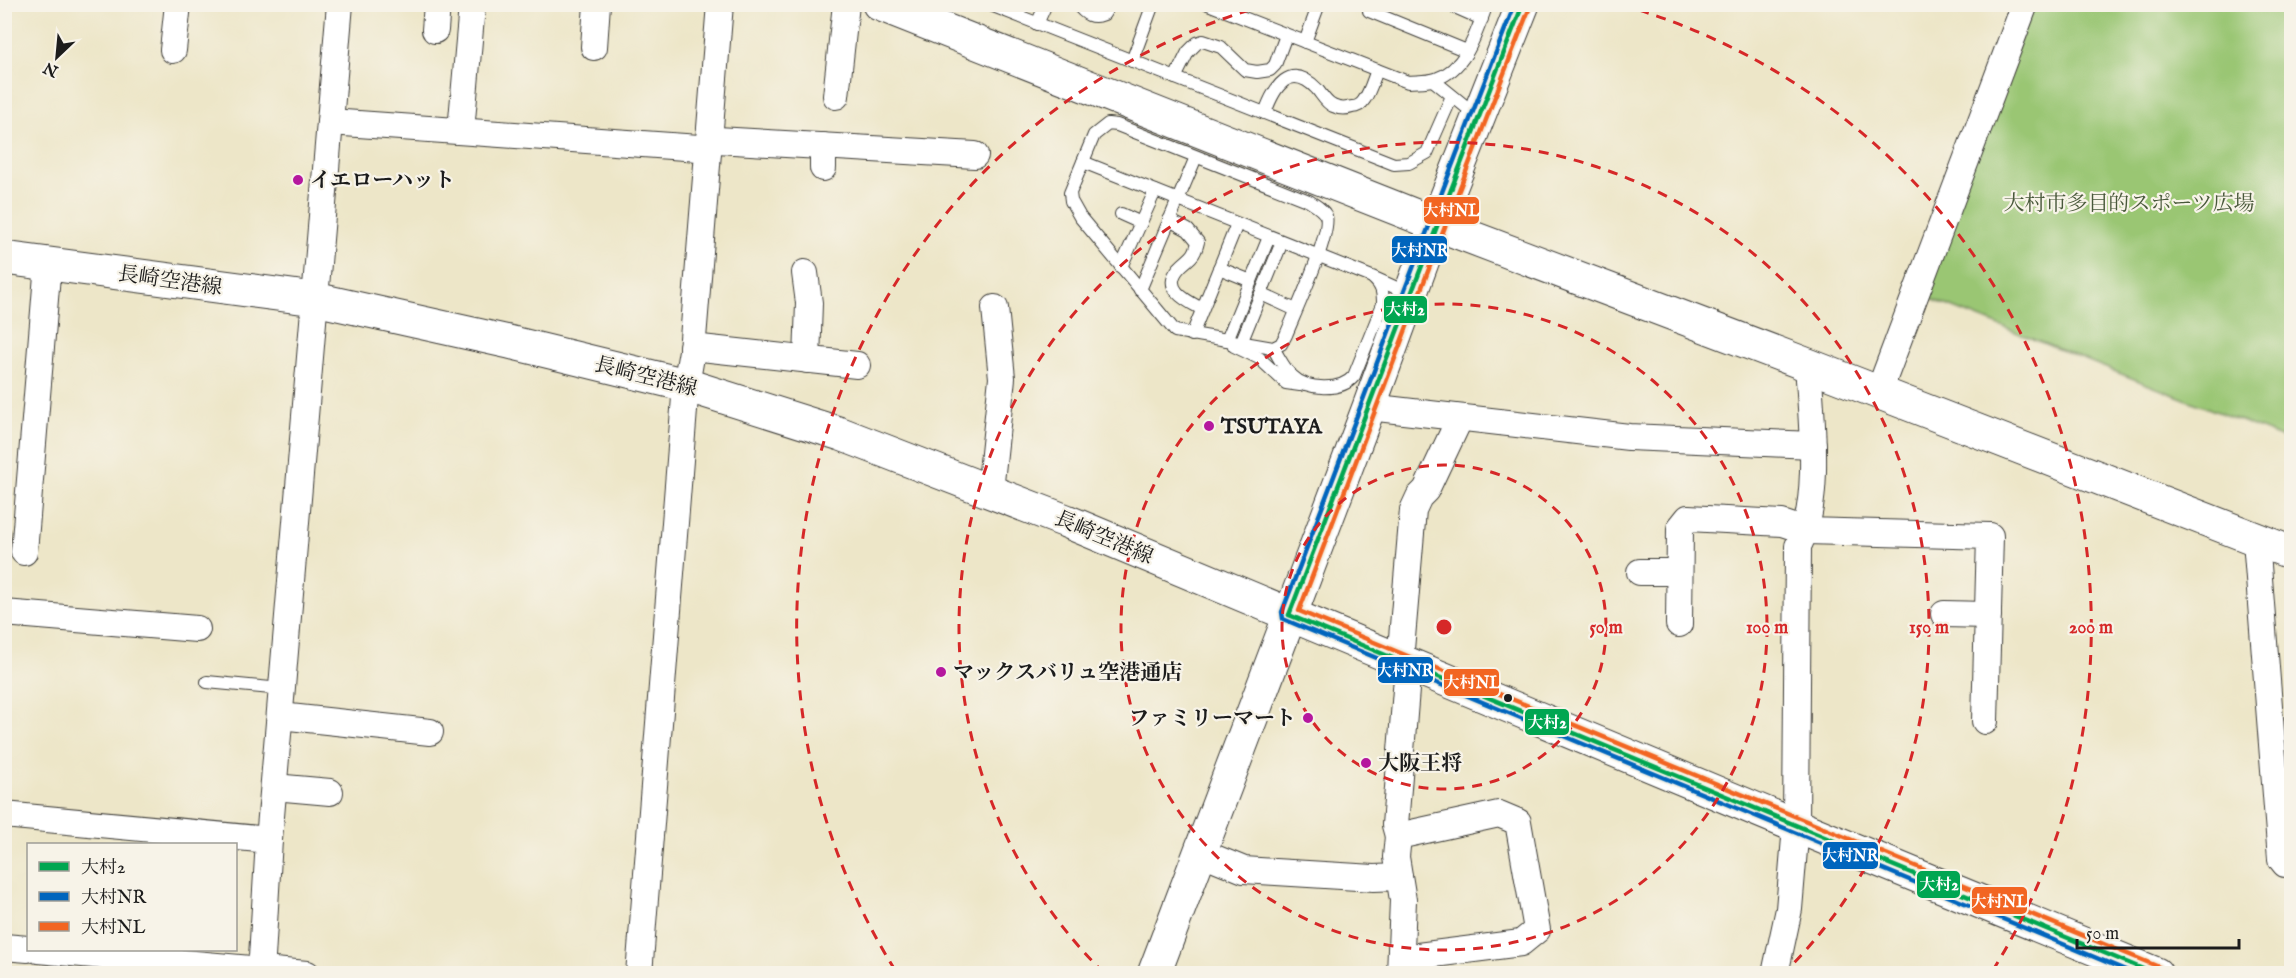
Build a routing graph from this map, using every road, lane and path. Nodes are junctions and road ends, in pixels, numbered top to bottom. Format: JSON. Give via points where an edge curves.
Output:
{"nodes":[{"id":1,"x":178,"y":4,"type":"edge"},
{"id":2,"x":340,"y":4,"type":"edge"},
{"id":3,"x":437,"y":4,"type":"edge"},
{"id":4,"x":597,"y":4,"type":"edge"},
{"id":5,"x":720,"y":4,"type":"edge"},
{"id":6,"x":846,"y":4,"type":"edge"},
{"id":7,"x":879,"y":4,"type":"edge"},
{"id":8,"x":988,"y":4,"type":"edge"},
{"id":9,"x":1046,"y":4,"type":"edge"},
{"id":10,"x":1077,"y":4,"type":"edge"},
{"id":11,"x":1110,"y":4,"type":"edge"},
{"id":12,"x":1153,"y":4,"type":"edge"},
{"id":13,"x":1320,"y":4,"type":"edge"},
{"id":14,"x":1371,"y":4,"type":"edge"},
{"id":15,"x":1448,"y":4,"type":"edge"},
{"id":16,"x":1487,"y":4,"type":"edge"},
{"id":17,"x":1523,"y":4,"type":"edge"},
{"id":18,"x":2025,"y":4,"type":"edge"},
{"id":19,"x":472,"y":6,"type":"dead end"},
{"id":20,"x":1216,"y":6,"type":"edge"},
{"id":21,"x":1482,"y":19,"type":"junction"},
{"id":22,"x":1037,"y":24,"type":"junction"},
{"id":23,"x":435,"y":30,"type":"dead end"},
{"id":24,"x":1286,"y":35,"type":"junction"},
{"id":25,"x":1305,"y":42,"type":"junction"},
{"id":26,"x":594,"y":47,"type":"dead end"},
{"id":27,"x":173,"y":50,"type":"dead end"},
{"id":28,"x":1467,"y":51,"type":"junction"},
{"id":29,"x":1132,"y":61,"type":"junction"},
{"id":30,"x":1377,"y":70,"type":"junction"},
{"id":31,"x":1175,"y":78,"type":"junction"},
{"id":32,"x":1433,"y":80,"type":"junction"},
{"id":33,"x":836,"y":96,"type":"dead end"},
{"id":34,"x":1452,"y":96,"type":"junction"},
{"id":35,"x":1265,"y":113,"type":"junction"},
{"id":36,"x":1479,"y":117,"type":"junction"},
{"id":37,"x":330,"y":122,"type":"junction"},
{"id":38,"x":461,"y":131,"type":"junction"},
{"id":39,"x":707,"y":144,"type":"junction"},
{"id":40,"x":975,"y":155,"type":"dead end"},
{"id":41,"x":1196,"y":157,"type":"junction"},
{"id":42,"x":1083,"y":162,"type":"junction"},
{"id":43,"x":1155,"y":191,"type":"junction"},
{"id":44,"x":1177,"y":200,"type":"junction"},
{"id":45,"x":1121,"y":214,"type":"dead end"},
{"id":46,"x":1169,"y":220,"type":"junction"},
{"id":47,"x":1141,"y":223,"type":"junction"},
{"id":48,"x":1237,"y":224,"type":"junction"},
{"id":49,"x":1436,"y":224,"type":"junction"},
{"id":50,"x":1269,"y":237,"type":"junction"},
{"id":51,"x":1282,"y":242,"type":"junction"},
{"id":52,"x":1318,"y":256,"type":"junction"},
{"id":53,"x":4,"y":258,"type":"edge"},
{"id":54,"x":48,"y":263,"type":"junction"},
{"id":55,"x":1121,"y":267,"type":"junction"},
{"id":56,"x":1219,"y":268,"type":"junction"},
{"id":57,"x":805,"y":273,"type":"dead end"},
{"id":58,"x":1372,"y":277,"type":"junction"},
{"id":59,"x":1251,"y":281,"type":"junction"},
{"id":60,"x":1140,"y":290,"type":"junction"},
{"id":61,"x":1261,"y":294,"type":"junction"},
{"id":62,"x":1410,"y":294,"type":"junction"},
{"id":63,"x":315,"y":299,"type":"junction"},
{"id":64,"x":995,"y":308,"type":"dead end"},
{"id":65,"x":1202,"y":309,"type":"junction"},
{"id":66,"x":1296,"y":310,"type":"junction"},
{"id":67,"x":1192,"y":335,"type":"junction"},
{"id":68,"x":1213,"y":338,"type":"junction"},
{"id":69,"x":1227,"y":340,"type":"junction"},
{"id":70,"x":1241,"y":342,"type":"junction"},
{"id":71,"x":692,"y":347,"type":"junction"},
{"id":72,"x":1273,"y":348,"type":"junction"},
{"id":73,"x":807,"y":360,"type":"junction"},
{"id":74,"x":858,"y":365,"type":"dead end"},
{"id":75,"x":1808,"y":365,"type":"junction"},
{"id":76,"x":686,"y":385,"type":"junction"},
{"id":77,"x":1308,"y":385,"type":"junction"},
{"id":78,"x":1878,"y":393,"type":"junction"},
{"id":79,"x":1369,"y":407,"type":"junction"},
{"id":80,"x":1460,"y":418,"type":"junction"},
{"id":81,"x":1813,"y":445,"type":"junction"},
{"id":82,"x":990,"y":491,"type":"junction"},
{"id":83,"x":1806,"y":531,"type":"junction"},
{"id":84,"x":2256,"y":540,"type":"junction"},
{"id":85,"x":24,"y":552,"type":"dead end"},
{"id":86,"x":2292,"y":553,"type":"edge"},
{"id":87,"x":1640,"y":572,"type":"dead end"},
{"id":88,"x":1679,"y":573,"type":"junction"},
{"id":89,"x":4,"y":613,"type":"edge"},
{"id":90,"x":1944,"y":614,"type":"dead end"},
{"id":91,"x":1289,"y":615,"type":"junction"},
{"id":92,"x":1988,"y":615,"type":"junction"},
{"id":93,"x":1679,"y":624,"type":"dead end"},
{"id":94,"x":197,"y":629,"type":"dead end"},
{"id":95,"x":1404,"y":663,"type":"junction"},
{"id":96,"x":207,"y":682,"type":"dead end"},
{"id":97,"x":282,"y":689,"type":"junction"},
{"id":98,"x":280,"y":716,"type":"junction"},
{"id":99,"x":1985,"y":721,"type":"dead end"},
{"id":100,"x":430,"y":732,"type":"dead end"},
{"id":101,"x":274,"y":787,"type":"junction"},
{"id":102,"x":330,"y":792,"type":"dead end"},
{"id":103,"x":4,"y":815,"type":"edge"},
{"id":104,"x":1796,"y":826,"type":"junction"},
{"id":105,"x":1398,"y":836,"type":"junction"},
{"id":106,"x":172,"y":838,"type":"edge"},
{"id":107,"x":269,"y":840,"type":"junction"},
{"id":108,"x":1200,"y":852,"type":"junction"},
{"id":109,"x":2292,"y":864,"type":"edge"},
{"id":110,"x":1399,"y":877,"type":"junction"},
{"id":111,"x":4,"y":946,"type":"edge"},
{"id":112,"x":27,"y":949,"type":"edge"},
{"id":113,"x":49,"y":951,"type":"edge"},
{"id":114,"x":1401,"y":966,"type":"edge"},
{"id":115,"x":261,"y":971,"type":"edge"},
{"id":116,"x":307,"y":974,"type":"edge"},
{"id":117,"x":639,"y":974,"type":"edge"},
{"id":118,"x":1154,"y":974,"type":"edge"},
{"id":119,"x":1775,"y":974,"type":"edge"},
{"id":120,"x":2156,"y":974,"type":"edge"}],
"edges":[{"from":1,"to":27,"type":"street"},
{"from":2,"to":37,"type":"street"},
{"from":3,"to":23,"type":"street"},
{"from":4,"to":26,"type":"street"},
{"from":5,"to":39,"type":"street"},
{"from":6,"to":33,"type":"street"},
{"from":7,"to":49,"type":"street"},
{"from":8,"to":22,"type":"lane"},
{"from":9,"to":22,"type":"lane"},
{"from":10,"to":11,"type":"lane","via":[[1084,13],[1095,16],[1104,14]]},
{"from":12,"to":29,"type":"lane"},
{"from":13,"to":25,"type":"lane"},
{"from":14,"to":28,"type":"lane","via":[[1369,11]]},
{"from":15,"to":21,"type":"lane"},
{"from":16,"to":21,"type":"lane"},
{"from":17,"to":36,"type":"street"},
{"from":18,"to":78,"type":"street"},
{"from":19,"to":38,"type":"street"},
{"from":20,"to":24,"type":"lane"},
{"from":21,"to":28,"type":"lane"},
{"from":22,"to":29,"type":"lane"},
{"from":24,"to":25,"type":"lane"},
{"from":24,"to":31,"type":"lane","via":[[1270,70],[1245,70],[1221,47],[1203,41],[1188,52]]},
{"from":25,"to":30,"type":"lane"},
{"from":28,"to":32,"type":"lane","via":[[1449,73]]},
{"from":29,"to":31,"type":"lane"},
{"from":30,"to":32,"type":"lane","via":[[1407,82]]},
{"from":30,"to":35,"type":"lane","via":[[1359,106],[1334,106],[1310,83],[1292,77],[1277,87]]},
{"from":31,"to":35,"type":"lane"},
{"from":32,"to":34,"type":"lane"},
{"from":34,"to":35,"type":"lane","via":[[1427,153],[1394,164]]},
{"from":34,"to":36,"type":"lane"},
{"from":36,"to":49,"type":"street"},
{"from":37,"to":38,"type":"street"},
{"from":37,"to":63,"type":"street"},
{"from":38,"to":39,"type":"street","via":[[699,148]]},
{"from":39,"to":40,"type":"street","via":[[717,140],[823,157]]},
{"from":39,"to":71,"type":"street"},
{"from":41,"to":42,"type":"lane","via":[[1108,124],[1094,135]]},
{"from":41,"to":44,"type":"lane"},
{"from":41,"to":52,"type":"lane","via":[[1321,209],[1327,227]]},
{"from":42,"to":43,"type":"lane"},
{"from":42,"to":55,"type":"lane","via":[[1070,193],[1071,201]]},
{"from":43,"to":44,"type":"lane"},
{"from":43,"to":47,"type":"lane"},
{"from":44,"to":46,"type":"lane"},
{"from":44,"to":48,"type":"lane"},
{"from":45,"to":47,"type":"lane"},
{"from":46,"to":60,"type":"lane"},
{"from":46,"to":65,"type":"lane","via":[[1198,242],[1191,259],[1180,267],[1173,280],[1182,299]]},
{"from":47,"to":55,"type":"lane"},
{"from":48,"to":50,"type":"lane"},
{"from":48,"to":56,"type":"lane"},
{"from":49,"to":62,"type":"street"},
{"from":49,"to":75,"type":"street"},
{"from":50,"to":51,"type":"lane"},
{"from":50,"to":59,"type":"lane"},
{"from":51,"to":52,"type":"lane"},
{"from":51,"to":61,"type":"lane"},
{"from":52,"to":58,"type":"lane"},
{"from":52,"to":66,"type":"lane"},
{"from":53,"to":54,"type":"street","name":"長崎空港線"},
{"from":54,"to":63,"type":"street","name":"長崎空港線"},
{"from":54,"to":85,"type":"street"},
{"from":55,"to":60,"type":"lane"},
{"from":56,"to":59,"type":"lane"},
{"from":56,"to":65,"type":"lane"},
{"from":57,"to":73,"type":"street"},
{"from":58,"to":62,"type":"lane"},
{"from":58,"to":77,"type":"lane","via":[[1380,285],[1383,304],[1354,376],[1345,385]]},
{"from":59,"to":69,"type":"lane"},
{"from":60,"to":67,"type":"lane","via":[[1175,331]]},
{"from":61,"to":66,"type":"lane"},
{"from":61,"to":70,"type":"lane"},
{"from":62,"to":79,"type":"street"},
{"from":63,"to":76,"type":"street","name":"長崎空港線"},
{"from":63,"to":97,"type":"street"},
{"from":64,"to":82,"type":"street","via":[[1002,378]]},
{"from":65,"to":67,"type":"lane"},
{"from":66,"to":72,"type":"lane","via":[[1281,344]]},
{"from":67,"to":68,"type":"lane"},
{"from":68,"to":69,"type":"lane"},
{"from":68,"to":77,"type":"lane","via":[[1259,358],[1286,382]]},
{"from":69,"to":70,"type":"lane"},
{"from":70,"to":72,"type":"lane"},
{"from":71,"to":73,"type":"street"},
{"from":71,"to":76,"type":"street"},
{"from":72,"to":77,"type":"lane","via":[[1291,376]]},
{"from":73,"to":74,"type":"street"},
{"from":75,"to":78,"type":"street"},
{"from":75,"to":81,"type":"street"},
{"from":76,"to":82,"type":"street","name":"長崎空港線","via":[[841,434]]},
{"from":76,"to":117,"type":"street"},
{"from":78,"to":84,"type":"street"},
{"from":79,"to":80,"type":"street"},
{"from":79,"to":91,"type":"street"},
{"from":80,"to":81,"type":"street","via":[[1629,437]]},
{"from":80,"to":95,"type":"street","via":[[1413,510]]},
{"from":81,"to":83,"type":"street"},
{"from":82,"to":91,"type":"street","name":"長崎空港線"},
{"from":83,"to":88,"type":"street","via":[[1782,524],[1688,518],[1680,528]]},
{"from":83,"to":92,"type":"street","via":[[1990,536]]},
{"from":83,"to":104,"type":"street","via":[[1798,546]]},
{"from":84,"to":86,"type":"street"},
{"from":84,"to":109,"type":"street","via":[[2281,859]]},
{"from":87,"to":88,"type":"street"},
{"from":88,"to":93,"type":"street"},
{"from":89,"to":94,"type":"street"},
{"from":90,"to":92,"type":"street"},
{"from":91,"to":95,"type":"street","name":"長崎空港線"},
{"from":91,"to":108,"type":"street"},
{"from":92,"to":99,"type":"street"},
{"from":95,"to":104,"type":"street","name":"長崎空港線"},
{"from":95,"to":105,"type":"street","via":[[1395,825]]},
{"from":96,"to":97,"type":"lane"},
{"from":97,"to":98,"type":"street"},
{"from":98,"to":100,"type":"street","via":[[397,738]]},
{"from":98,"to":101,"type":"street"},
{"from":101,"to":102,"type":"street"},
{"from":101,"to":107,"type":"street"},
{"from":103,"to":106,"type":"street","via":[[60,829]]},
{"from":104,"to":119,"type":"street","via":[[1789,909]]},
{"from":104,"to":120,"type":"street","name":"長崎空港線"},
{"from":105,"to":110,"type":"street"},
{"from":105,"to":114,"type":"street","via":[[1499,814],[1518,822],[1537,930],[1521,943]]},
{"from":106,"to":107,"type":"street"},
{"from":107,"to":115,"type":"street"},
{"from":108,"to":110,"type":"street","via":[[1244,870]]},
{"from":108,"to":118,"type":"street"},
{"from":110,"to":114,"type":"street","via":[[1403,900]]},
{"from":111,"to":112,"type":"street"},
{"from":113,"to":115,"type":"street"},
{"from":115,"to":116,"type":"street"}]}
